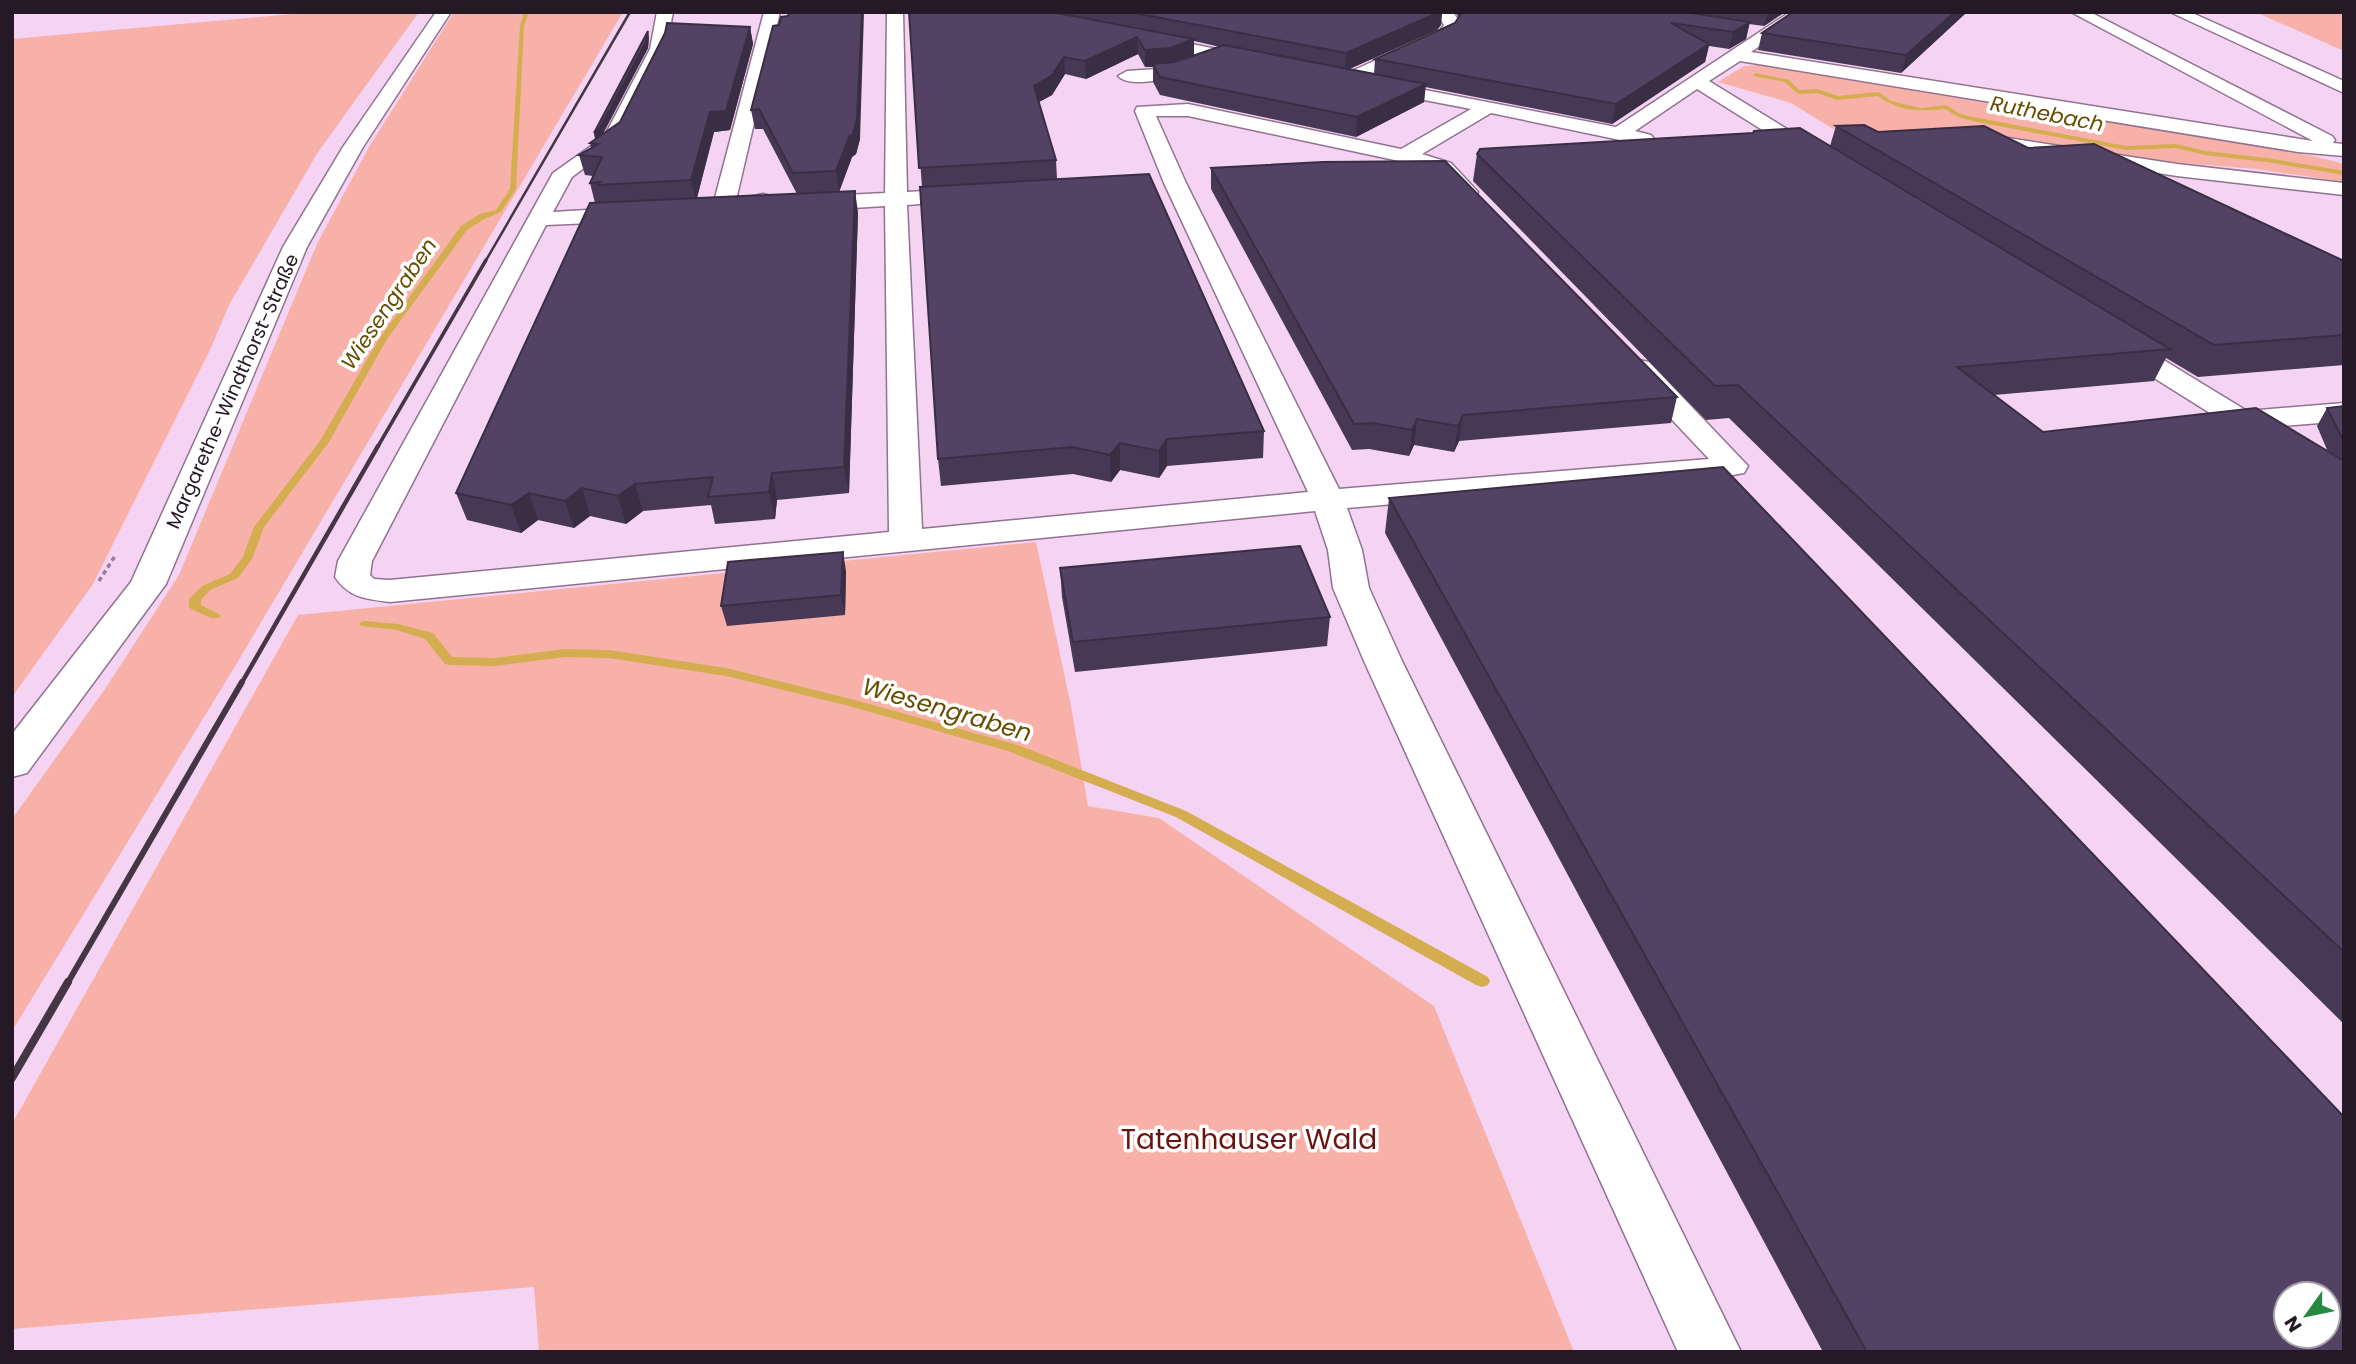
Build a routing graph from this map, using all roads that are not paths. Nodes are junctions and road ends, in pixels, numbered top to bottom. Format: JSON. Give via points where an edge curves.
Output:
{"nodes":[{"id":1,"x":444,"y":12,"type":"edge"},
{"id":2,"x":665,"y":12,"type":"edge"},
{"id":3,"x":772,"y":12,"type":"edge"},
{"id":4,"x":895,"y":12,"type":"edge"},
{"id":5,"x":1801,"y":12,"type":"edge"},
{"id":6,"x":2078,"y":12,"type":"edge"},
{"id":7,"x":2177,"y":12,"type":"edge"},
{"id":8,"x":2205,"y":12,"type":"edge"},
{"id":9,"x":1445,"y":13,"type":"edge"},
{"id":10,"x":1740,"y":30,"type":"edge"},
{"id":11,"x":1119,"y":34,"type":"edge"},
{"id":12,"x":1766,"y":34,"type":"junction"},
{"id":13,"x":1222,"y":55,"type":"junction"},
{"id":14,"x":1736,"y":55,"type":"junction"},
{"id":15,"x":1114,"y":57,"type":"edge"},
{"id":16,"x":1272,"y":65,"type":"edge"},
{"id":17,"x":1297,"y":70,"type":"edge"},
{"id":18,"x":2344,"y":74,"type":"edge"},
{"id":19,"x":1346,"y":80,"type":"junction"},
{"id":20,"x":1698,"y":82,"type":"junction"},
{"id":21,"x":2344,"y":88,"type":"edge"},
{"id":22,"x":1135,"y":94,"type":"junction"},
{"id":23,"x":1488,"y":107,"type":"junction"},
{"id":24,"x":1620,"y":133,"type":"junction"},
{"id":25,"x":1951,"y":136,"type":"edge"},
{"id":26,"x":1798,"y":144,"type":"junction"},
{"id":27,"x":1760,"y":147,"type":"edge"},
{"id":28,"x":2344,"y":150,"type":"edge"},
{"id":29,"x":1835,"y":154,"type":"edge"},
{"id":30,"x":894,"y":156,"type":"junction"},
{"id":31,"x":1404,"y":156,"type":"junction"},
{"id":32,"x":1617,"y":156,"type":"edge"},
{"id":33,"x":1470,"y":165,"type":"dead end"},
{"id":34,"x":1444,"y":167,"type":"junction"},
{"id":35,"x":876,"y":169,"type":"dead end"},
{"id":36,"x":1376,"y":171,"type":"edge"},
{"id":37,"x":854,"y":180,"type":"dead end"},
{"id":38,"x":1202,"y":181,"type":"dead end"},
{"id":39,"x":1175,"y":183,"type":"junction"},
{"id":40,"x":1147,"y":184,"type":"edge"},
{"id":41,"x":2344,"y":189,"type":"edge"},
{"id":42,"x":994,"y":193,"type":"edge"},
{"id":43,"x":896,"y":199,"type":"junction"},
{"id":44,"x":1482,"y":207,"type":"edge"},
{"id":45,"x":723,"y":209,"type":"junction"},
{"id":46,"x":697,"y":210,"type":"edge"},
{"id":47,"x":658,"y":212,"type":"edge"},
{"id":48,"x":540,"y":219,"type":"junction"},
{"id":49,"x":2102,"y":333,"type":"edge"},
{"id":50,"x":1617,"y":346,"type":"edge"},
{"id":51,"x":2344,"y":412,"type":"edge"},
{"id":52,"x":2242,"y":421,"type":"junction"},
{"id":53,"x":2202,"y":424,"type":"edge"},
{"id":54,"x":2344,"y":484,"type":"edge"},
{"id":55,"x":1328,"y":500,"type":"junction"},
{"id":56,"x":906,"y":540,"type":"junction"},
{"id":57,"x":12,"y":763,"type":"edge"},
{"id":58,"x":1710,"y":1352,"type":"edge"}],
"edges":[{"from":1,"to":57,"type":"main road","name":"Margarethe-Windthorst-Straße","via":[[353,147],[295,247],[148,584]]},
{"from":2,"to":48,"type":"main road","via":[[658,49],[612,140],[564,173]]},
{"from":3,"to":45,"type":"main road"},
{"from":4,"to":30,"type":"main road"},
{"from":5,"to":12,"type":"main road"},
{"from":6,"to":28,"type":"main road"},
{"from":7,"to":21,"type":"main road"},
{"from":8,"to":18,"type":"main road"},
{"from":9,"to":19,"type":"main road","via":[[1453,24],[1445,35]]},
{"from":10,"to":12,"type":"main road"},
{"from":11,"to":13,"type":"main road"},
{"from":12,"to":14,"type":"main road"},
{"from":13,"to":16,"type":"main road"},
{"from":13,"to":22,"type":"main road"},
{"from":14,"to":20,"type":"main road"},
{"from":14,"to":28,"type":"main road"},
{"from":15,"to":22,"type":"main road"},
{"from":17,"to":19,"type":"main road"},
{"from":19,"to":23,"type":"main road"},
{"from":20,"to":24,"type":"main road"},
{"from":20,"to":26,"type":"main road"},
{"from":22,"to":31,"type":"main road","via":[[1188,110]]},
{"from":22,"to":39,"type":"main road"},
{"from":23,"to":24,"type":"main road"},
{"from":23,"to":31,"type":"main road"},
{"from":24,"to":32,"type":"main road","via":[[1658,149]]},
{"from":25,"to":41,"type":"main road"},
{"from":26,"to":27,"type":"main road"},
{"from":26,"to":29,"type":"main road"},
{"from":30,"to":35,"type":"main road"},
{"from":30,"to":43,"type":"main road"},
{"from":31,"to":34,"type":"main road"},
{"from":33,"to":34,"type":"main road"},
{"from":34,"to":36,"type":"main road"},
{"from":34,"to":44,"type":"main road"},
{"from":37,"to":45,"type":"main road"},
{"from":38,"to":39,"type":"main road"},
{"from":39,"to":40,"type":"main road"},
{"from":39,"to":55,"type":"main road"},
{"from":42,"to":43,"type":"main road"},
{"from":43,"to":45,"type":"main road"},
{"from":43,"to":56,"type":"main road"},
{"from":45,"to":46,"type":"main road"},
{"from":47,"to":48,"type":"main road"},
{"from":48,"to":56,"type":"main road","via":[[355,561],[352,577],[364,588],[390,591]]},
{"from":49,"to":52,"type":"main road"},
{"from":50,"to":55,"type":"main road","via":[[1733,466]]},
{"from":51,"to":52,"type":"main road"},
{"from":52,"to":53,"type":"main road"},
{"from":52,"to":54,"type":"main road"},
{"from":55,"to":56,"type":"main road"},
{"from":55,"to":58,"type":"main road","via":[[1345,550],[1351,588],[1383,661]]}]}
